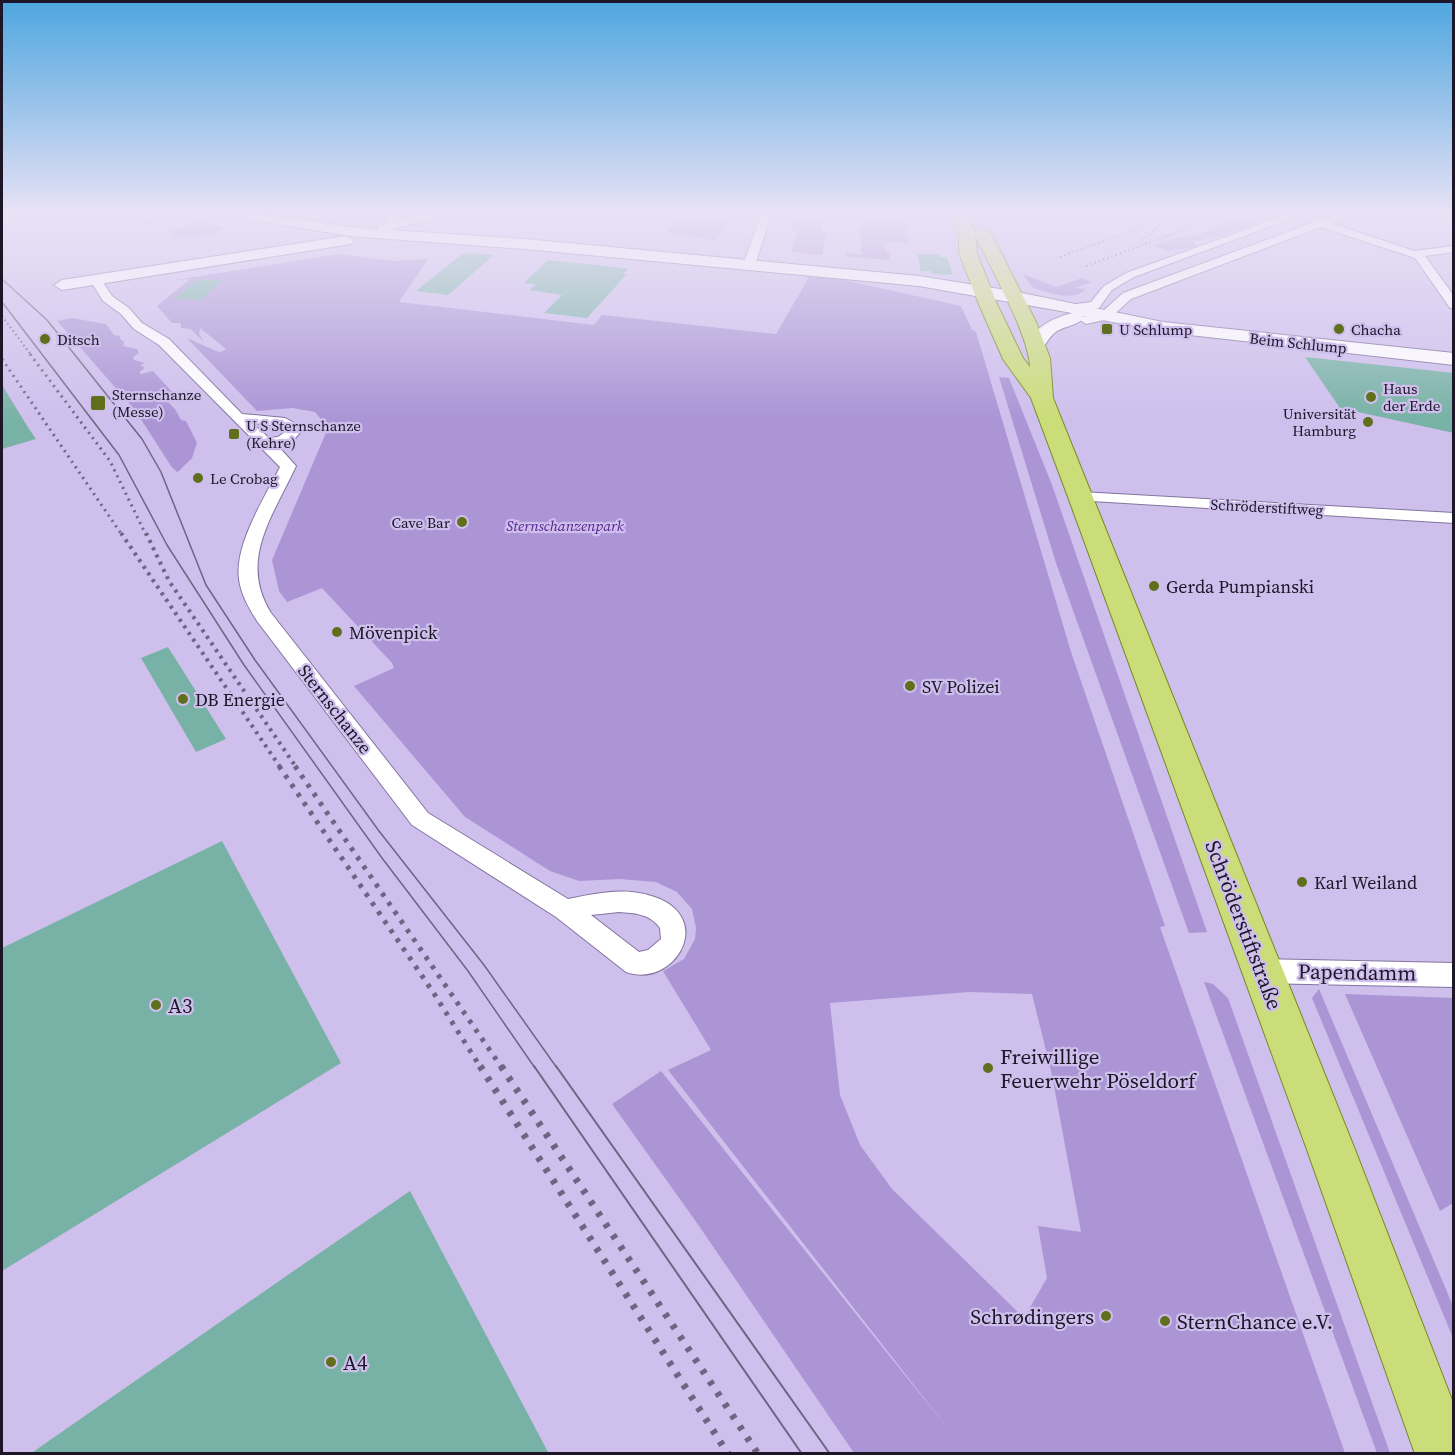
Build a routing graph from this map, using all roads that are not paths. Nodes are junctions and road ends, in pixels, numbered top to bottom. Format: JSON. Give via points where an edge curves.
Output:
{"nodes":[{"id":1,"x":76,"y":283,"type":"edge"},
{"id":2,"x":98,"y":283,"type":"edge"},
{"id":3,"x":906,"y":283,"type":"edge"},
{"id":4,"x":980,"y":283,"type":"edge"},
{"id":5,"x":1007,"y":283,"type":"edge"},
{"id":6,"x":1117,"y":283,"type":"edge"},
{"id":7,"x":1163,"y":283,"type":"edge"},
{"id":8,"x":1439,"y":283,"type":"edge"},
{"id":9,"x":62,"y":285,"type":"dead end"},
{"id":10,"x":985,"y":296,"type":"junction"},
{"id":11,"x":1016,"y":302,"type":"junction"},
{"id":12,"x":1454,"y":305,"type":"edge"},
{"id":13,"x":1078,"y":315,"type":"junction"},
{"id":14,"x":1106,"y":315,"type":"junction"},
{"id":15,"x":1142,"y":324,"type":"junction"},
{"id":16,"x":1035,"y":346,"type":"junction"},
{"id":17,"x":1454,"y":359,"type":"edge"},
{"id":18,"x":1042,"y":398,"type":"junction"},
{"id":19,"x":240,"y":418,"type":"junction"},
{"id":20,"x":267,"y":443,"type":"junction"},
{"id":21,"x":1081,"y":496,"type":"junction"},
{"id":22,"x":1454,"y":518,"type":"edge"},
{"id":23,"x":565,"y":910,"type":"dead end"},
{"id":24,"x":1261,"y":971,"type":"junction"},
{"id":25,"x":1454,"y":975,"type":"edge"},
{"id":26,"x":1444,"y":1454,"type":"edge"}],
"edges":[{"from":1,"to":9,"type":"main road"},
{"from":2,"to":19,"type":"street","name":"Sternschanze","via":[[107,298],[138,326],[164,342]]},
{"from":3,"to":10,"type":"main road","name":"Beim Schlump"},
{"from":4,"to":10,"type":"main road","name":"Schröderstiftstraße"},
{"from":5,"to":11,"type":"main road","name":"Schröderstiftstraße"},
{"from":6,"to":13,"type":"street","via":[[1095,306]]},
{"from":7,"to":14,"type":"street","via":[[1128,296]]},
{"from":8,"to":12,"type":"street"},
{"from":10,"to":11,"type":"main road","name":"Beim Schlump"},
{"from":10,"to":18,"type":"main road","name":"Schröderstiftstraße","via":[[1013,359]]},
{"from":11,"to":13,"type":"main road","name":"Beim Schlump"},
{"from":11,"to":16,"type":"main road","name":"Schröderstiftstraße"},
{"from":13,"to":14,"type":"main road","name":"Beim Schlump"},
{"from":13,"to":15,"type":"main road","name":"Beim Schlump","via":[[1117,324]]},
{"from":13,"to":16,"type":"main road","via":[[1048,328]]},
{"from":14,"to":15,"type":"main road","name":"Beim Schlump"},
{"from":15,"to":17,"type":"main road","name":"Beim Schlump"},
{"from":16,"to":18,"type":"main road","name":"Schröderstiftstraße","via":[[1040,358]]},
{"from":18,"to":21,"type":"main road","name":"Schröderstiftstraße"},
{"from":19,"to":20,"type":"street","name":"Sternschanze"},
{"from":19,"to":20,"type":"street","via":[[285,422],[294,427],[290,437]]},
{"from":20,"to":23,"type":"street","name":"Sternschanze","via":[[288,466],[250,551],[247,572],[251,596],[264,617],[420,819]]},
{"from":21,"to":22,"type":"street","name":"Schröderstiftweg"},
{"from":21,"to":24,"type":"main road","name":"Schröderstiftstraße"},
{"from":24,"to":25,"type":"street","name":"Papendamm"},
{"from":24,"to":26,"type":"main road","name":"Schröderstiftstraße"}]}
